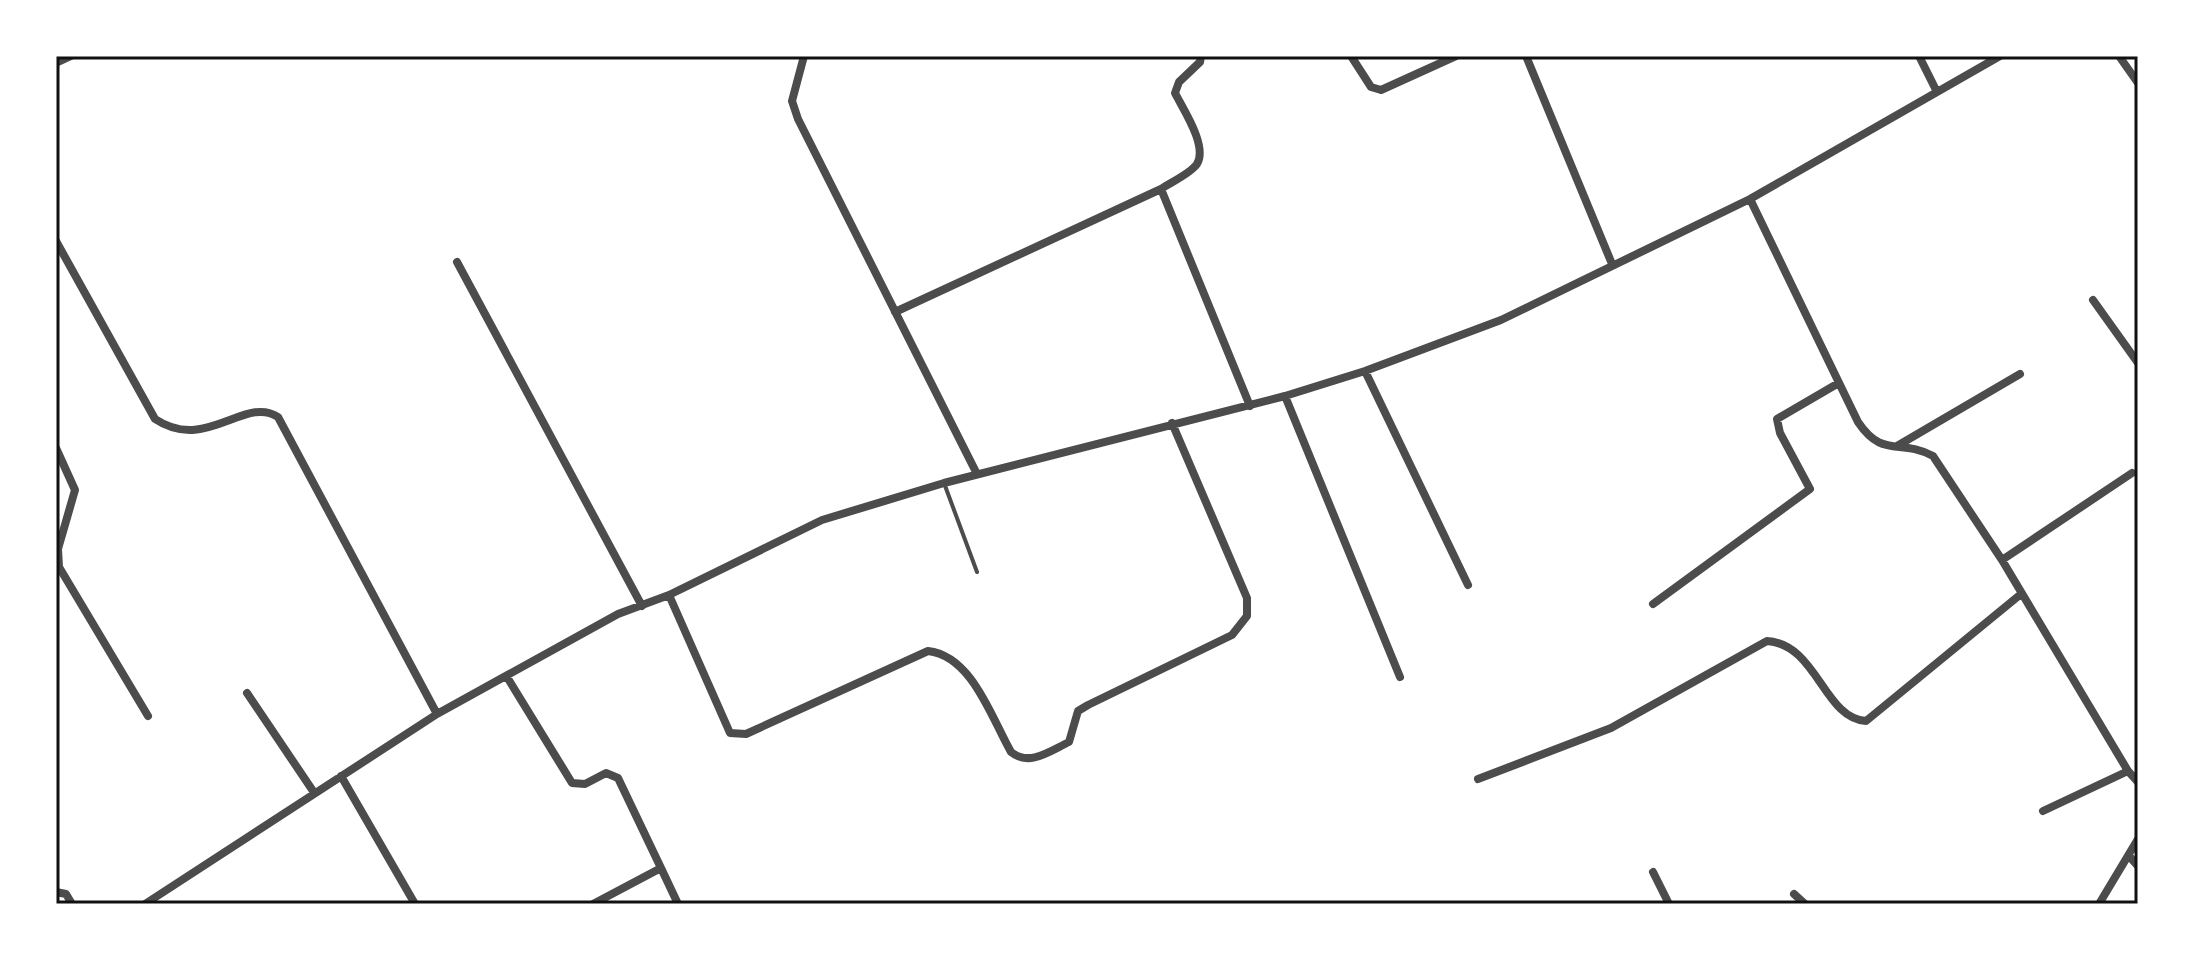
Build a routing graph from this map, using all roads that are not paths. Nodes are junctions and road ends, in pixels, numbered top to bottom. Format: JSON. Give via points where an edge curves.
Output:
{"nodes":[{"id":1,"x":71,"y":56,"type":"edge"},
{"id":2,"x":804,"y":56,"type":"edge"},
{"id":3,"x":1201,"y":56,"type":"edge"},
{"id":4,"x":1351,"y":56,"type":"edge"},
{"id":5,"x":1456,"y":56,"type":"edge"},
{"id":6,"x":1526,"y":56,"type":"edge"},
{"id":7,"x":1919,"y":56,"type":"edge"},
{"id":8,"x":2000,"y":56,"type":"edge"},
{"id":9,"x":2119,"y":56,"type":"edge"},
{"id":10,"x":56,"y":63,"type":"edge"},
{"id":11,"x":2138,"y":83,"type":"edge"},
{"id":12,"x":1937,"y":92,"type":"junction"},
{"id":13,"x":1161,"y":189,"type":"junction"},
{"id":14,"x":1750,"y":199,"type":"junction"},
{"id":15,"x":56,"y":241,"type":"edge"},
{"id":16,"x":457,"y":262,"type":"dead end"},
{"id":17,"x":1612,"y":264,"type":"junction"},
{"id":18,"x":2093,"y":300,"type":"dead end"},
{"id":19,"x":895,"y":312,"type":"junction"},
{"id":20,"x":2138,"y":363,"type":"edge"},
{"id":21,"x":1365,"y":371,"type":"junction"},
{"id":22,"x":2020,"y":374,"type":"dead end"},
{"id":23,"x":1837,"y":384,"type":"junction"},
{"id":24,"x":1285,"y":396,"type":"junction"},
{"id":25,"x":1250,"y":406,"type":"junction"},
{"id":26,"x":1172,"y":423,"type":"junction"},
{"id":27,"x":1896,"y":446,"type":"junction"},
{"id":28,"x":56,"y":448,"type":"edge"},
{"id":29,"x":2132,"y":473,"type":"dead end"},
{"id":30,"x":977,"y":474,"type":"junction"},
{"id":31,"x":944,"y":483,"type":"junction"},
{"id":32,"x":2002,"y":560,"type":"junction"},
{"id":33,"x":977,"y":572,"type":"dead end"},
{"id":34,"x":1468,"y":585,"type":"dead end"},
{"id":35,"x":2021,"y":594,"type":"junction"},
{"id":36,"x":669,"y":595,"type":"junction"},
{"id":37,"x":1653,"y":604,"type":"dead end"},
{"id":38,"x":642,"y":606,"type":"junction"},
{"id":39,"x":507,"y":677,"type":"junction"},
{"id":40,"x":1400,"y":677,"type":"dead end"},
{"id":41,"x":247,"y":693,"type":"dead end"},
{"id":42,"x":437,"y":714,"type":"junction"},
{"id":43,"x":148,"y":716,"type":"dead end"},
{"id":44,"x":2128,"y":771,"type":"junction"},
{"id":45,"x":341,"y":776,"type":"junction"},
{"id":46,"x":1478,"y":779,"type":"dead end"},
{"id":47,"x":2138,"y":782,"type":"edge"},
{"id":48,"x":313,"y":791,"type":"junction"},
{"id":49,"x":2043,"y":811,"type":"dead end"},
{"id":50,"x":2138,"y":839,"type":"edge"},
{"id":51,"x":2129,"y":856,"type":"junction"},
{"id":52,"x":2138,"y":866,"type":"edge"},
{"id":53,"x":661,"y":868,"type":"junction"},
{"id":54,"x":1653,"y":872,"type":"dead end"},
{"id":55,"x":56,"y":892,"type":"edge"},
{"id":56,"x":1794,"y":894,"type":"dead end"},
{"id":57,"x":72,"y":904,"type":"edge"},
{"id":58,"x":145,"y":904,"type":"edge"},
{"id":59,"x":415,"y":904,"type":"edge"},
{"id":60,"x":593,"y":904,"type":"edge"},
{"id":61,"x":678,"y":904,"type":"edge"},
{"id":62,"x":1669,"y":904,"type":"edge"},
{"id":63,"x":1805,"y":904,"type":"edge"},
{"id":64,"x":2099,"y":904,"type":"edge"}],
"edges":[{"from":1,"to":10,"type":"street"},
{"from":2,"to":19,"type":"street","via":[[792,101],[798,119]]},
{"from":3,"to":13,"type":"street","via":[[1175,93],[1197,141],[1199,158]]},
{"from":4,"to":5,"type":"street","via":[[1371,87],[1381,90]]},
{"from":6,"to":17,"type":"street"},
{"from":7,"to":12,"type":"street"},
{"from":8,"to":12,"type":"street"},
{"from":9,"to":11,"type":"street"},
{"from":12,"to":14,"type":"street"},
{"from":13,"to":19,"type":"street"},
{"from":13,"to":25,"type":"street"},
{"from":14,"to":17,"type":"street"},
{"from":14,"to":23,"type":"street"},
{"from":15,"to":42,"type":"street","via":[[155,419],[169,429],[191,433],[256,412],[278,417]]},
{"from":16,"to":38,"type":"street"},
{"from":17,"to":21,"type":"street","via":[[1501,320]]},
{"from":18,"to":20,"type":"street"},
{"from":19,"to":30,"type":"street"},
{"from":21,"to":24,"type":"street"},
{"from":21,"to":34,"type":"street"},
{"from":22,"to":27,"type":"street"},
{"from":23,"to":27,"type":"street","via":[[1870,440]]},
{"from":23,"to":37,"type":"street","via":[[1777,419],[1810,489]]},
{"from":24,"to":25,"type":"street"},
{"from":24,"to":40,"type":"street"},
{"from":25,"to":26,"type":"street"},
{"from":26,"to":30,"type":"street"},
{"from":26,"to":36,"type":"street","via":[[1247,598],[1247,616],[1232,635],[1078,711],[1069,742],[1029,760],[1011,752],[958,662],[928,651],[735,736]]},
{"from":27,"to":32,"type":"street","via":[[1916,447],[1933,456]]},
{"from":28,"to":43,"type":"street","via":[[75,490],[58,549],[59,567]]},
{"from":29,"to":32,"type":"street"},
{"from":30,"to":31,"type":"street"},
{"from":31,"to":33,"type":"lane"},
{"from":31,"to":36,"type":"street","via":[[822,520]]},
{"from":32,"to":35,"type":"street"},
{"from":35,"to":44,"type":"street"},
{"from":35,"to":46,"type":"street","via":[[1866,721],[1848,716],[1793,649],[1767,641],[1611,728]]},
{"from":36,"to":38,"type":"street"},
{"from":38,"to":39,"type":"street","via":[[618,614]]},
{"from":39,"to":42,"type":"street"},
{"from":39,"to":53,"type":"street","via":[[572,783],[585,784],[606,773],[618,778]]},
{"from":41,"to":48,"type":"street"},
{"from":42,"to":45,"type":"street"},
{"from":44,"to":47,"type":"street"},
{"from":44,"to":49,"type":"street"},
{"from":45,"to":48,"type":"street"},
{"from":45,"to":59,"type":"street"},
{"from":48,"to":58,"type":"street"},
{"from":50,"to":51,"type":"street"},
{"from":51,"to":52,"type":"street"},
{"from":51,"to":64,"type":"street"},
{"from":53,"to":60,"type":"street"},
{"from":53,"to":61,"type":"street"},
{"from":54,"to":62,"type":"street"},
{"from":55,"to":57,"type":"street","via":[[66,894]]},
{"from":56,"to":63,"type":"street"}]}
